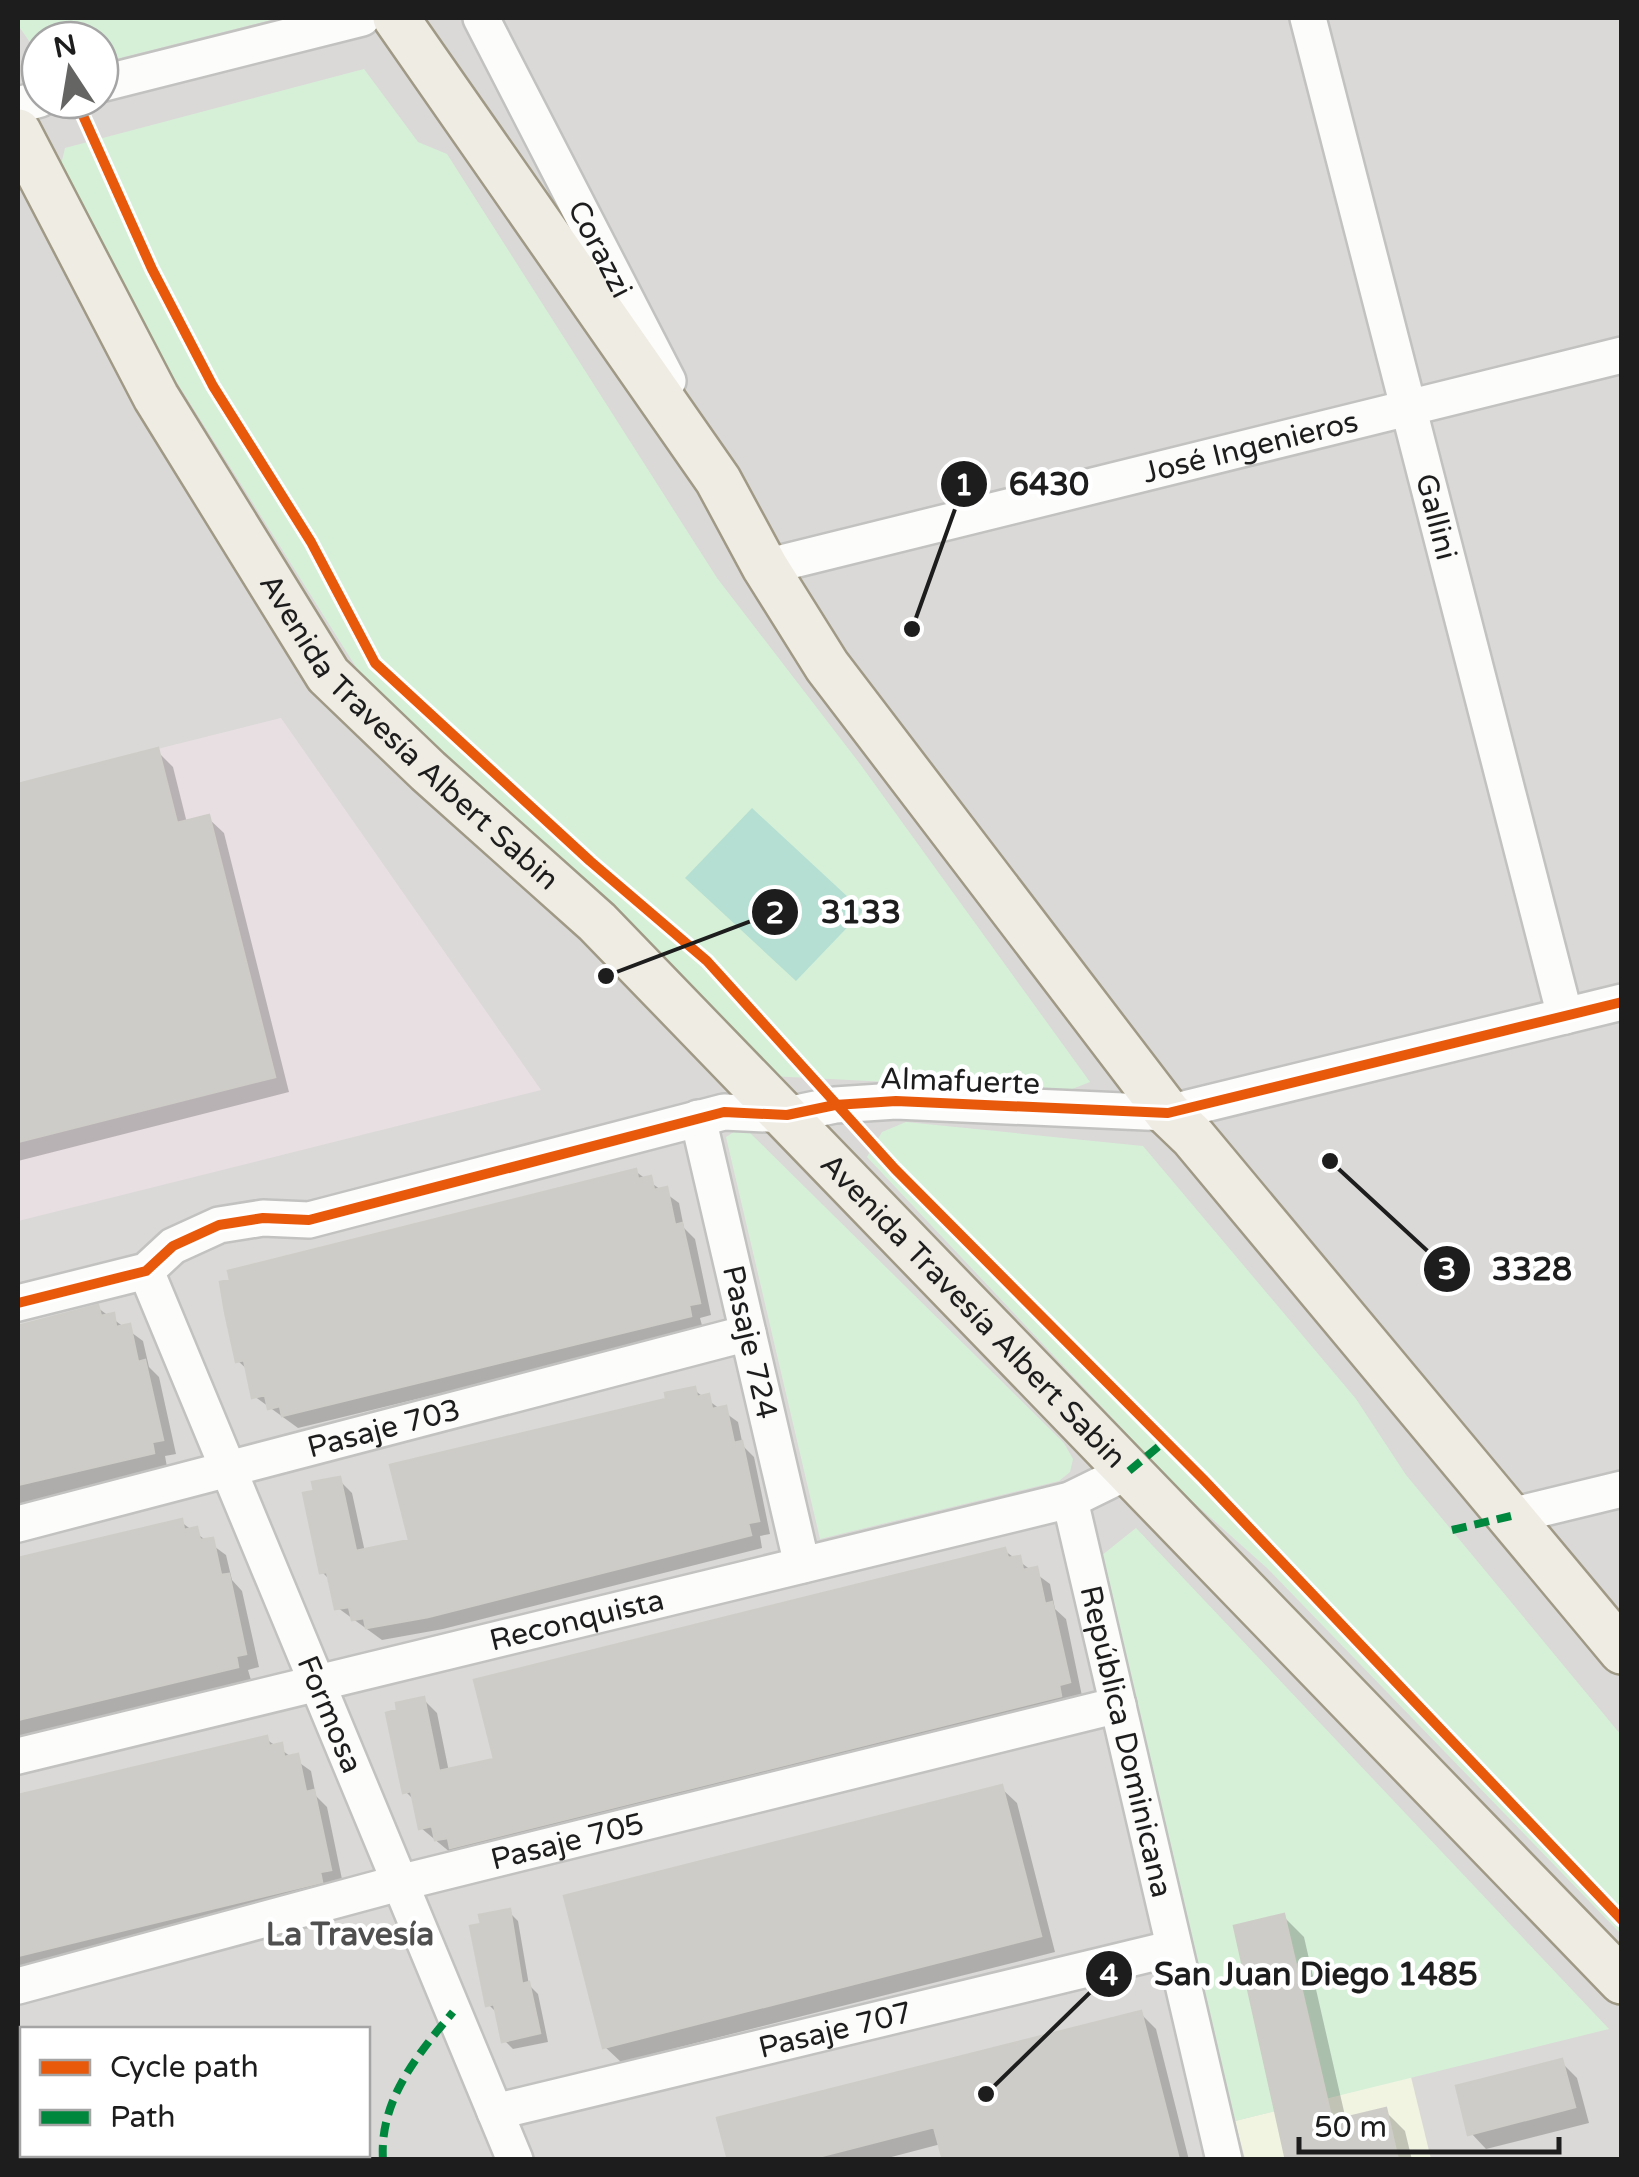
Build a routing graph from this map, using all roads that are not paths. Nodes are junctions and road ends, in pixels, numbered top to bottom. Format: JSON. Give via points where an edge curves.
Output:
{"nodes":[{"id":1,"x":362,"y":18,"type":"edge"},
{"id":2,"x":396,"y":18,"type":"edge"},
{"id":3,"x":481,"y":18,"type":"edge"},
{"id":4,"x":1308,"y":18,"type":"edge"},
{"id":5,"x":120,"y":79,"type":"edge"},
{"id":6,"x":18,"y":132,"type":"edge"},
{"id":7,"x":1622,"y":355,"type":"edge"},
{"id":8,"x":1408,"y":408,"type":"junction"},
{"id":9,"x":718,"y":480,"type":"junction"},
{"id":10,"x":764,"y":567,"type":"junction"},
{"id":11,"x":1622,"y":1002,"type":"edge"},
{"id":12,"x":1565,"y":1016,"type":"junction"},
{"id":13,"x":1168,"y":1113,"type":"junction"},
{"id":14,"x":787,"y":1115,"type":"junction"},
{"id":15,"x":698,"y":1118,"type":"junction"},
{"id":16,"x":146,"y":1271,"type":"junction"},
{"id":17,"x":18,"y":1303,"type":"edge"},
{"id":18,"x":748,"y":1333,"type":"junction"},
{"id":19,"x":226,"y":1470,"type":"junction"},
{"id":20,"x":1128,"y":1471,"type":"junction"},
{"id":21,"x":1622,"y":1488,"type":"edge"},
{"id":22,"x":1070,"y":1500,"type":"junction"},
{"id":23,"x":1511,"y":1516,"type":"junction"},
{"id":24,"x":18,"y":1524,"type":"edge"},
{"id":25,"x":802,"y":1565,"type":"junction"},
{"id":26,"x":1622,"y":1650,"type":"edge"},
{"id":27,"x":316,"y":1683,"type":"junction"},
{"id":28,"x":1118,"y":1704,"type":"junction"},
{"id":29,"x":18,"y":1756,"type":"edge"},
{"id":30,"x":400,"y":1882,"type":"junction"},
{"id":31,"x":1174,"y":1948,"type":"junction"},
{"id":32,"x":1622,"y":1981,"type":"edge"},
{"id":33,"x":18,"y":1986,"type":"edge"},
{"id":34,"x":495,"y":2112,"type":"junction"},
{"id":35,"x":515,"y":2160,"type":"edge"},
{"id":36,"x":1224,"y":2160,"type":"edge"}],
"edges":[{"from":1,"to":5,"type":"street"},
{"from":2,"to":9,"type":"main road"},
{"from":3,"to":9,"type":"street","name":"Corazzi"},
{"from":4,"to":8,"type":"street","name":"Gallini"},
{"from":6,"to":14,"type":"main road","name":"Avenida Travesía Albert Sabin","via":[[156,397],[328,674],[597,922]]},
{"from":7,"to":8,"type":"street","name":"José Ingenieros"},
{"from":8,"to":10,"type":"street","name":"José Ingenieros"},
{"from":8,"to":12,"type":"street","name":"Gallini"},
{"from":9,"to":10,"type":"main road"},
{"from":10,"to":13,"type":"main road","via":[[838,682]]},
{"from":11,"to":12,"type":"street","name":"Almafuerte"},
{"from":12,"to":13,"type":"street","name":"Almafuerte"},
{"from":13,"to":14,"type":"street","name":"Almafuerte","via":[[896,1101]]},
{"from":13,"to":23,"type":"main road"},
{"from":14,"to":15,"type":"street","name":"Almafuerte","via":[[748,1110]]},
{"from":14,"to":20,"type":"main road","name":"Avenida Travesía Albert Sabin"},
{"from":15,"to":16,"type":"street","name":"Almafuerte","via":[[309,1220],[263,1218],[219,1226],[173,1246]]},
{"from":15,"to":18,"type":"street","name":"Pasaje 724"},
{"from":16,"to":17,"type":"street","name":"Almafuerte"},
{"from":16,"to":19,"type":"street","name":"Formosa"},
{"from":18,"to":19,"type":"street","name":"Pasaje 703"},
{"from":18,"to":25,"type":"street","name":"Pasaje 724"},
{"from":19,"to":24,"type":"street","name":"Pasaje 703"},
{"from":19,"to":27,"type":"street","name":"Formosa"},
{"from":20,"to":22,"type":"street","name":"Reconquista"},
{"from":20,"to":32,"type":"main road","name":"Avenida Travesía Albert Sabin"},
{"from":21,"to":23,"type":"street"},
{"from":22,"to":25,"type":"street","name":"Reconquista"},
{"from":22,"to":28,"type":"street","name":"República Dominicana"},
{"from":23,"to":26,"type":"main road"},
{"from":25,"to":27,"type":"street","name":"Reconquista"},
{"from":27,"to":29,"type":"street","name":"Reconquista"},
{"from":27,"to":30,"type":"street","name":"Formosa"},
{"from":28,"to":30,"type":"street","name":"Pasaje 705"},
{"from":28,"to":31,"type":"street","name":"República Dominicana"},
{"from":30,"to":33,"type":"street","name":"Pasaje 705"},
{"from":30,"to":34,"type":"street","name":"Formosa"},
{"from":31,"to":34,"type":"street","name":"Pasaje 707"},
{"from":31,"to":36,"type":"street","name":"República Dominicana"},
{"from":34,"to":35,"type":"street","name":"Formosa"}]}
